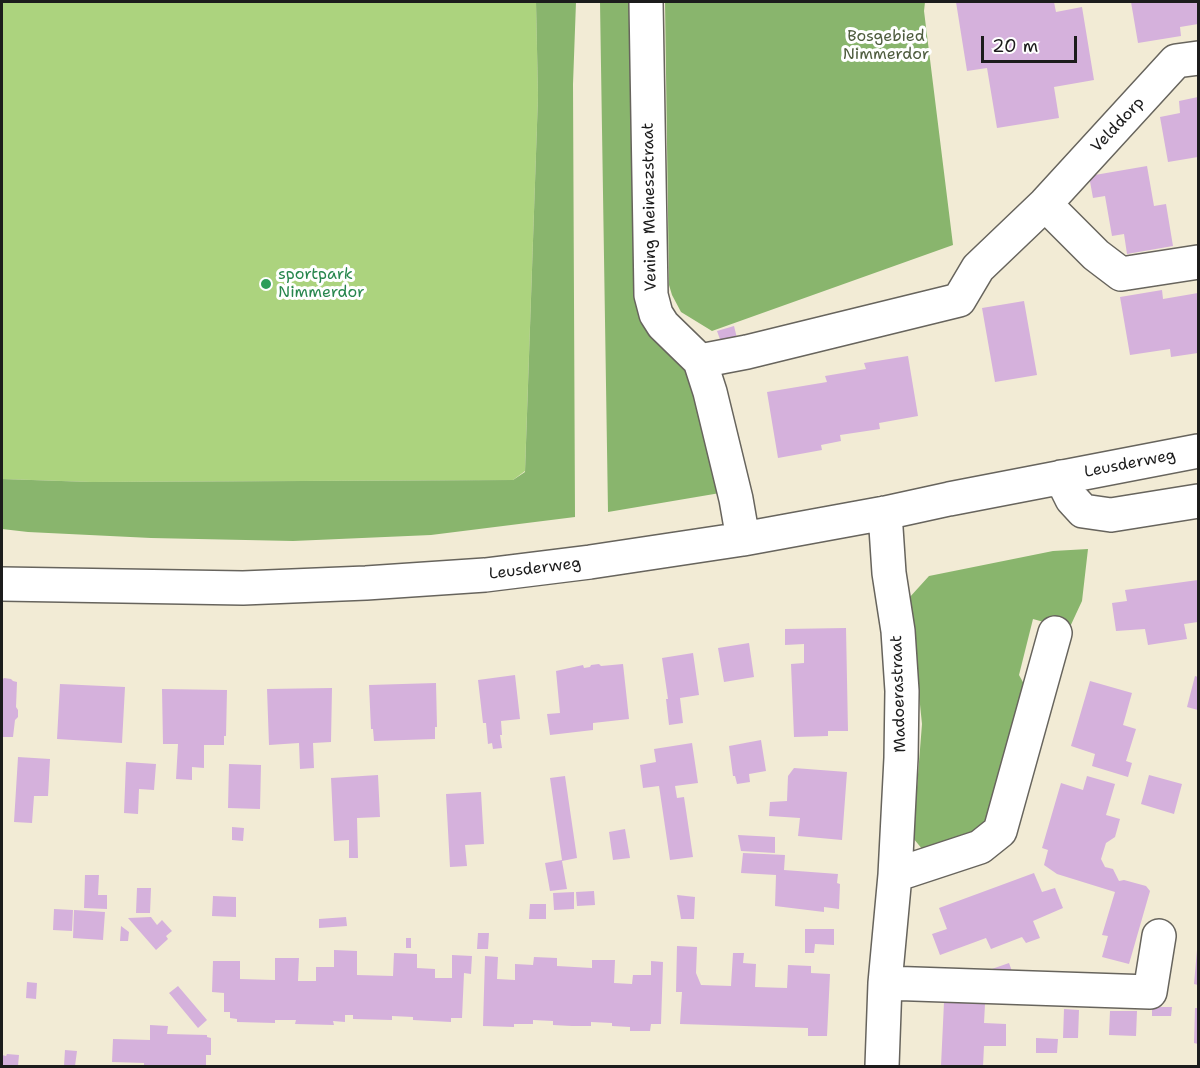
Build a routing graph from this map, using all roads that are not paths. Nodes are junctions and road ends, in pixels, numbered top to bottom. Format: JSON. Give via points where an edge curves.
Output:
{"nodes":[{"id":1,"x":646,"y":2,"type":"edge"},
{"id":2,"x":1198,"y":58,"type":"edge"},
{"id":3,"x":1045,"y":204,"type":"junction"},
{"id":4,"x":1198,"y":262,"type":"edge"},
{"id":5,"x":700,"y":361,"type":"junction"},
{"id":6,"x":1198,"y":451,"type":"edge"},
{"id":7,"x":1061,"y":477,"type":"junction"},
{"id":8,"x":1198,"y":501,"type":"edge"},
{"id":9,"x":885,"y":513,"type":"junction"},
{"id":10,"x":743,"y":539,"type":"junction"},
{"id":11,"x":2,"y":584,"type":"edge"},
{"id":12,"x":1055,"y":633,"type":"dead end"},
{"id":13,"x":895,"y":875,"type":"junction"},
{"id":14,"x":1159,"y":936,"type":"dead end"},
{"id":15,"x":885,"y":983,"type":"junction"},
{"id":16,"x":882,"y":1066,"type":"edge"}],
"edges":[{"from":1,"to":5,"type":"street","name":"Vening Meineszstraat","via":[[651,295],[663,325]]},
{"from":2,"to":3,"type":"street","name":"Velddorp","via":[[1176,61]]},
{"from":3,"to":4,"type":"street","via":[[1121,274]]},
{"from":3,"to":5,"type":"street","name":"Velddorp","via":[[978,268],[959,300]]},
{"from":5,"to":10,"type":"street","name":"Vening Meineszstraat"},
{"from":6,"to":7,"type":"street","name":"Leusderweg"},
{"from":7,"to":8,"type":"street","name":"Leusderweg","via":[[1083,511],[1111,515]]},
{"from":7,"to":9,"type":"street","name":"Leusderweg"},
{"from":9,"to":10,"type":"street","name":"Leusderweg"},
{"from":9,"to":13,"type":"street","name":"Madoerastraat","via":[[902,691]]},
{"from":10,"to":11,"type":"street","name":"Leusderweg","via":[[485,575],[366,583],[243,588]]},
{"from":12,"to":13,"type":"street","via":[[1000,831],[980,847]]},
{"from":13,"to":15,"type":"street","name":"Madoerastraat"},
{"from":14,"to":15,"type":"street","via":[[1150,992]]},
{"from":15,"to":16,"type":"street","name":"Madoerastraat"}]}
